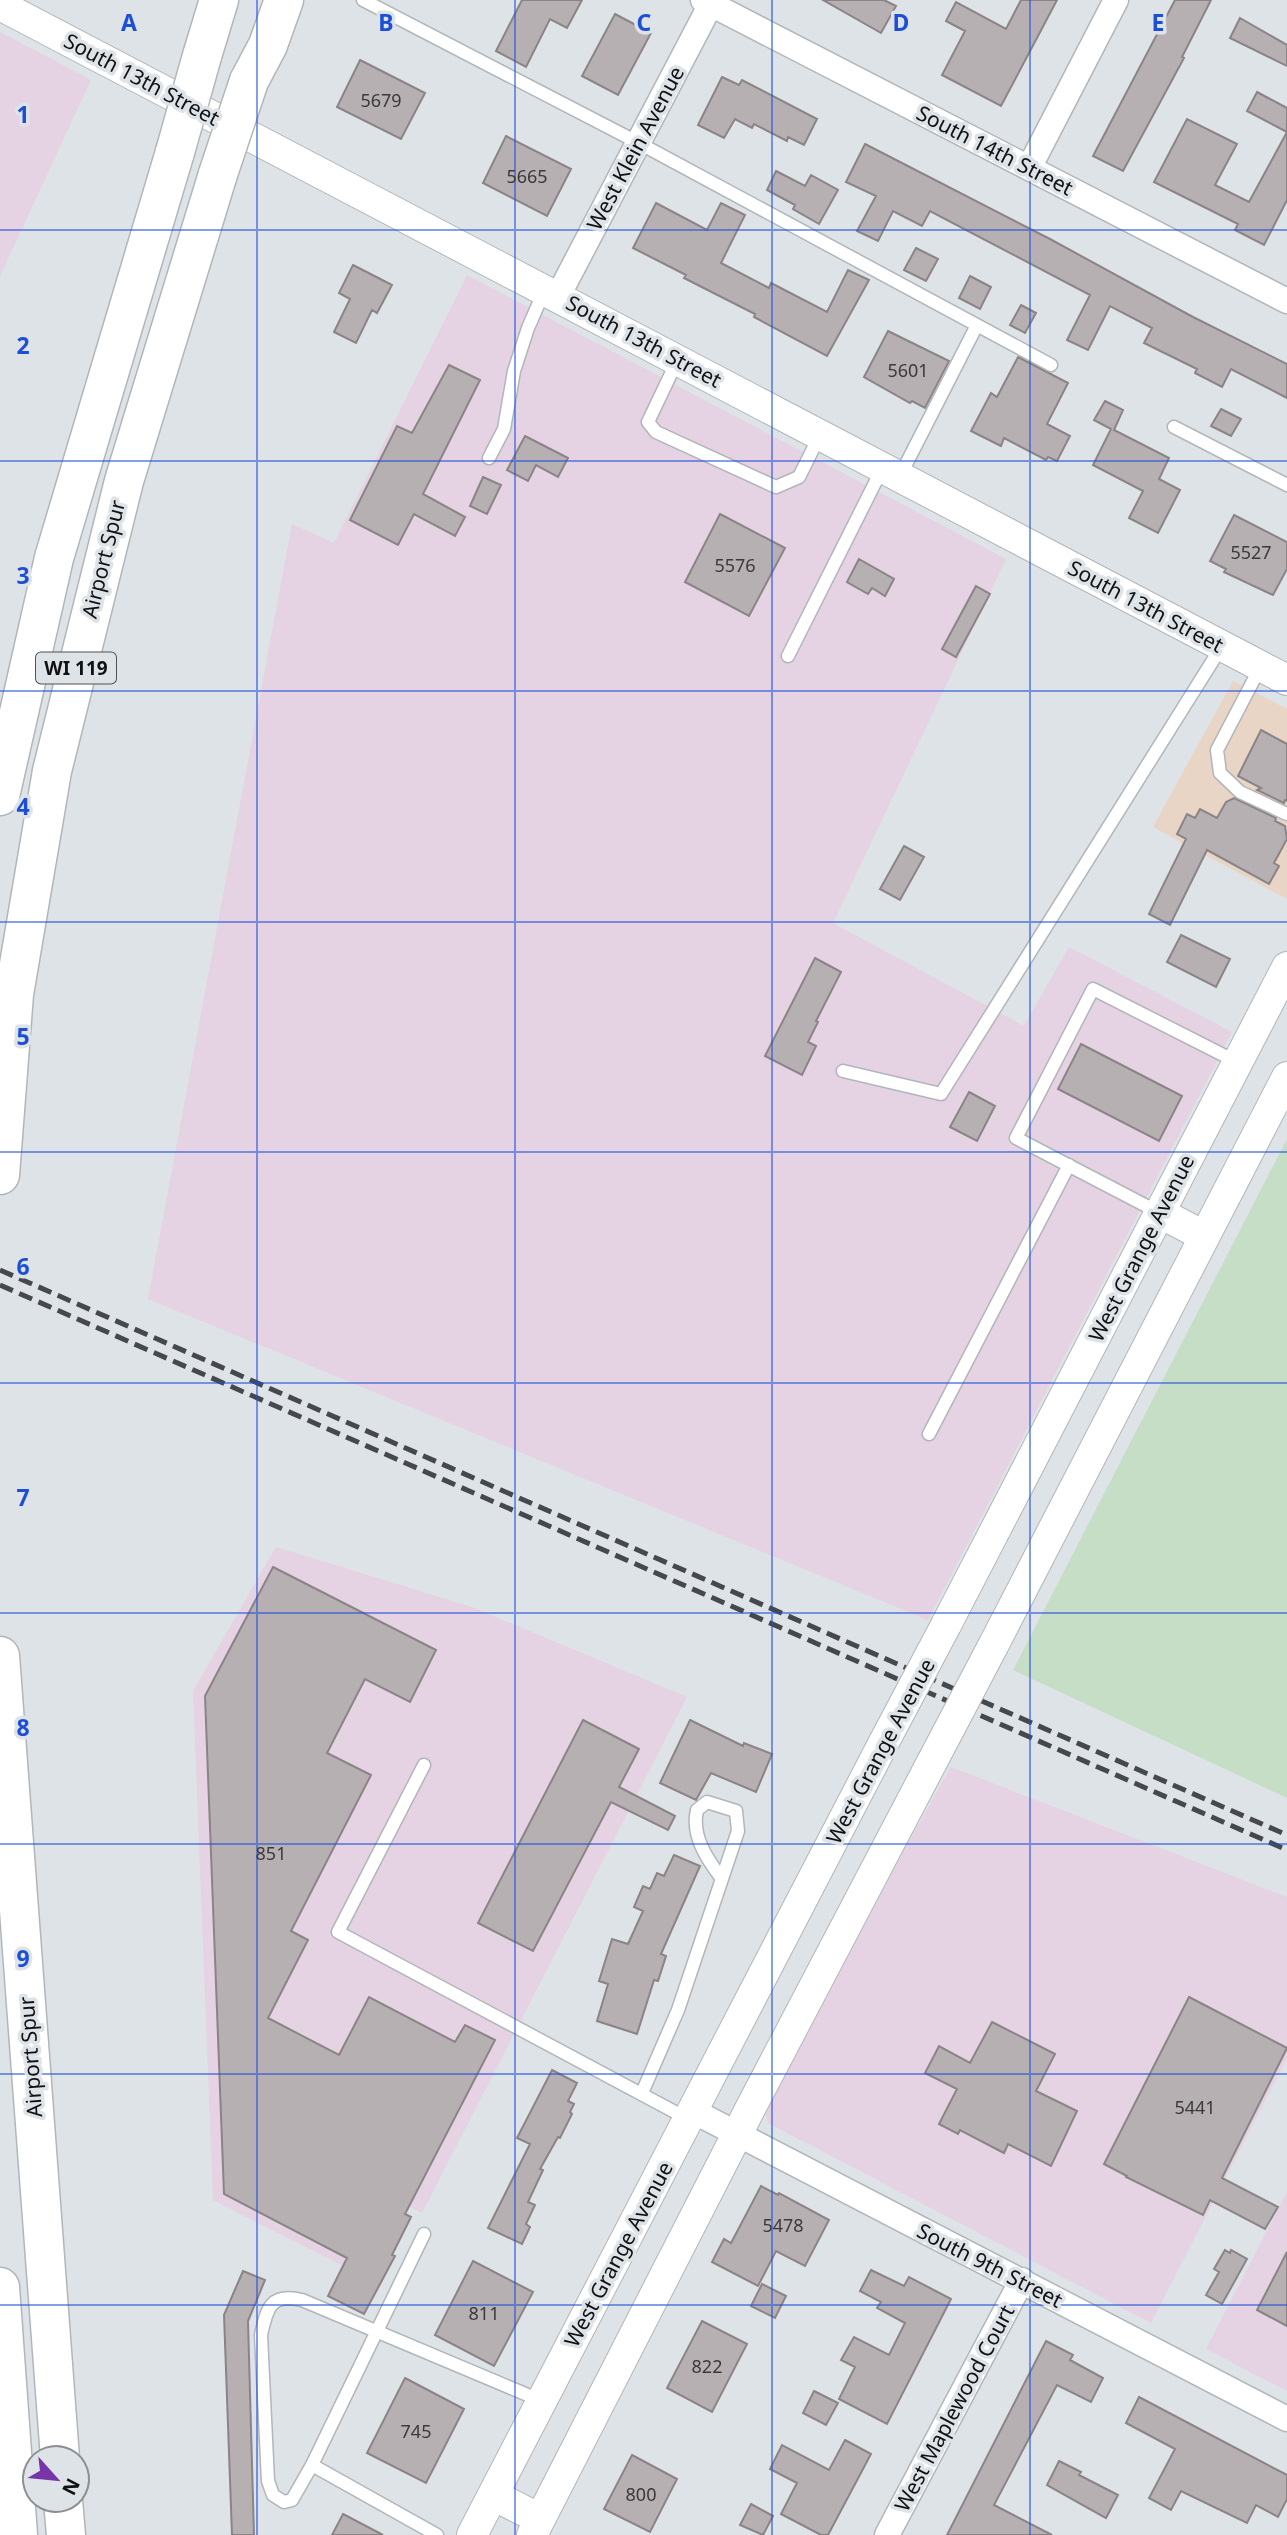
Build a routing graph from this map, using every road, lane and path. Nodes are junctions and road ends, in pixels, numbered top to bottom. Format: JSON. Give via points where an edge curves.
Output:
{"nodes":[{"id":1,"x":219,"y":0,"type":"edge"},
{"id":2,"x":265,"y":0,"type":"edge"},
{"id":3,"x":284,"y":0,"type":"edge"},
{"id":4,"x":363,"y":0,"type":"edge"},
{"id":5,"x":1116,"y":0,"type":"edge"},
{"id":6,"x":709,"y":1,"type":"edge"},
{"id":7,"x":0,"y":5,"type":"edge"},
{"id":8,"x":249,"y":81,"type":"junction"},
{"id":9,"x":637,"y":142,"type":"junction"},
{"id":10,"x":1029,"y":167,"type":"junction"},
{"id":11,"x":552,"y":293,"type":"junction"},
{"id":12,"x":1287,"y":301,"type":"edge"},
{"id":13,"x":977,"y":325,"type":"junction"},
{"id":14,"x":678,"y":359,"type":"junction"},
{"id":15,"x":1051,"y":365,"type":"dead end"},
{"id":16,"x":1174,"y":427,"type":"dead end"},
{"id":17,"x":821,"y":434,"type":"junction"},
{"id":18,"x":489,"y":458,"type":"dead end"},
{"id":19,"x":892,"y":472,"type":"junction"},
{"id":20,"x":1287,"y":485,"type":"edge"},
{"id":21,"x":1222,"y":646,"type":"junction"},
{"id":22,"x":788,"y":656,"type":"dead end"},
{"id":23,"x":1261,"y":666,"type":"junction"},
{"id":24,"x":1287,"y":680,"type":"edge"},
{"id":25,"x":0,"y":796,"type":"edge"},
{"id":26,"x":1287,"y":814,"type":"edge"},
{"id":27,"x":1287,"y":967,"type":"edge"},
{"id":28,"x":1237,"y":1062,"type":"junction"},
{"id":29,"x":843,"y":1071,"type":"dead end"},
{"id":30,"x":1287,"y":1077,"type":"edge"},
{"id":31,"x":1069,"y":1166,"type":"junction"},
{"id":32,"x":0,"y":1175,"type":"edge"},
{"id":33,"x":1160,"y":1213,"type":"junction"},
{"id":34,"x":1204,"y":1236,"type":"junction"},
{"id":35,"x":929,"y":1434,"type":"dead end"},
{"id":36,"x":0,"y":1656,"type":"edge"},
{"id":37,"x":424,"y":1765,"type":"dead end"},
{"id":38,"x":722,"y":1879,"type":"junction"},
{"id":39,"x":642,"y":2093,"type":"junction"},
{"id":40,"x":691,"y":2115,"type":"junction"},
{"id":41,"x":737,"y":2135,"type":"junction"},
{"id":42,"x":424,"y":2234,"type":"dead end"},
{"id":43,"x":1022,"y":2280,"type":"junction"},
{"id":44,"x":0,"y":2287,"type":"edge"},
{"id":45,"x":378,"y":2332,"type":"junction"},
{"id":46,"x":542,"y":2401,"type":"junction"},
{"id":47,"x":1287,"y":2419,"type":"edge"},
{"id":48,"x":59,"y":2444,"type":"edge"},
{"id":49,"x":312,"y":2465,"type":"junction"},
{"id":50,"x":493,"y":2495,"type":"junction"},
{"id":51,"x":64,"y":2514,"type":"edge"},
{"id":52,"x":536,"y":2527,"type":"edge"},
{"id":53,"x":18,"y":2535,"type":"edge"},
{"id":54,"x":66,"y":2535,"type":"edge"},
{"id":55,"x":437,"y":2535,"type":"edge"},
{"id":56,"x":472,"y":2535,"type":"edge"},
{"id":57,"x":887,"y":2535,"type":"edge"}],
"edges":[{"from":1,"to":25,"type":"highway","number":"WI 119","bridge":true,"via":[[54,558]]},
{"from":2,"to":8,"type":"highway"},
{"from":3,"to":8,"type":"highway"},
{"from":4,"to":9,"type":"lane"},
{"from":5,"to":10,"type":"street"},
{"from":6,"to":9,"type":"street","name":"West Klein Avenue"},
{"from":6,"to":10,"type":"street","name":"South 14th Street"},
{"from":7,"to":11,"type":"street","name":"South 13th Street"},
{"from":8,"to":32,"type":"highway","name":"Airport Spur","number":"WI 119","bridge":true,"via":[[124,481],[52,771],[14,994]]},
{"from":9,"to":11,"type":"street","name":"West Klein Avenue"},
{"from":9,"to":13,"type":"lane"},
{"from":10,"to":12,"type":"street","name":"South 14th Street"},
{"from":11,"to":14,"type":"street","name":"South 13th Street"},
{"from":11,"to":18,"type":"lane","via":[[528,328],[514,371],[504,429]]},
{"from":13,"to":15,"type":"lane"},
{"from":13,"to":19,"type":"lane"},
{"from":14,"to":17,"type":"street","name":"South 13th Street"},
{"from":14,"to":17,"type":"lane","via":[[648,422],[656,432],[776,487],[799,477]]},
{"from":16,"to":20,"type":"lane"},
{"from":17,"to":19,"type":"street","name":"South 13th Street"},
{"from":19,"to":21,"type":"street","name":"South 13th Street"},
{"from":19,"to":22,"type":"lane"},
{"from":21,"to":23,"type":"street","name":"South 13th Street"},
{"from":21,"to":29,"type":"lane","via":[[942,1094]]},
{"from":23,"to":24,"type":"street","name":"South 13th Street"},
{"from":23,"to":26,"type":"lane","via":[[1217,750],[1220,773],[1240,792]]},
{"from":27,"to":28,"type":"street","name":"West Grange Avenue"},
{"from":28,"to":31,"type":"lane","via":[[1093,989],[1016,1138]]},
{"from":28,"to":33,"type":"street","name":"West Grange Avenue"},
{"from":30,"to":34,"type":"street"},
{"from":31,"to":33,"type":"lane"},
{"from":31,"to":35,"type":"lane"},
{"from":33,"to":34,"type":"street"},
{"from":33,"to":40,"type":"street","name":"West Grange Avenue","bridge":true},
{"from":34,"to":41,"type":"street","bridge":true},
{"from":36,"to":48,"type":"highway","name":"Airport Spur"},
{"from":37,"to":39,"type":"lane","via":[[338,1932]]},
{"from":38,"to":38,"type":"lane","via":[[739,1821],[736,1811],[707,1802],[697,1810],[696,1830],[702,1849]]},
{"from":38,"to":39,"type":"lane","via":[[678,2010]]},
{"from":39,"to":40,"type":"lane"},
{"from":40,"to":41,"type":"street","name":"South 9th Street"},
{"from":40,"to":46,"type":"street","name":"West Grange Avenue"},
{"from":41,"to":43,"type":"street","name":"South 9th Street"},
{"from":41,"to":52,"type":"street"},
{"from":42,"to":45,"type":"lane"},
{"from":43,"to":47,"type":"street","name":"South 9th Street"},
{"from":43,"to":57,"type":"street","name":"West Maplewood Court"},
{"from":44,"to":53,"type":"highway"},
{"from":45,"to":46,"type":"lane"},
{"from":45,"to":49,"type":"lane"},
{"from":45,"to":49,"type":"lane","via":[[286,2297],[275,2301],[265,2317],[261,2335],[267,2468],[273,2495],[284,2502],[292,2500]]},
{"from":46,"to":50,"type":"street","name":"West Grange Avenue"},
{"from":49,"to":55,"type":"lane"},
{"from":50,"to":52,"type":"street"},
{"from":50,"to":56,"type":"street","name":"West Grange Avenue"},
{"from":51,"to":54,"type":"highway"}]}
